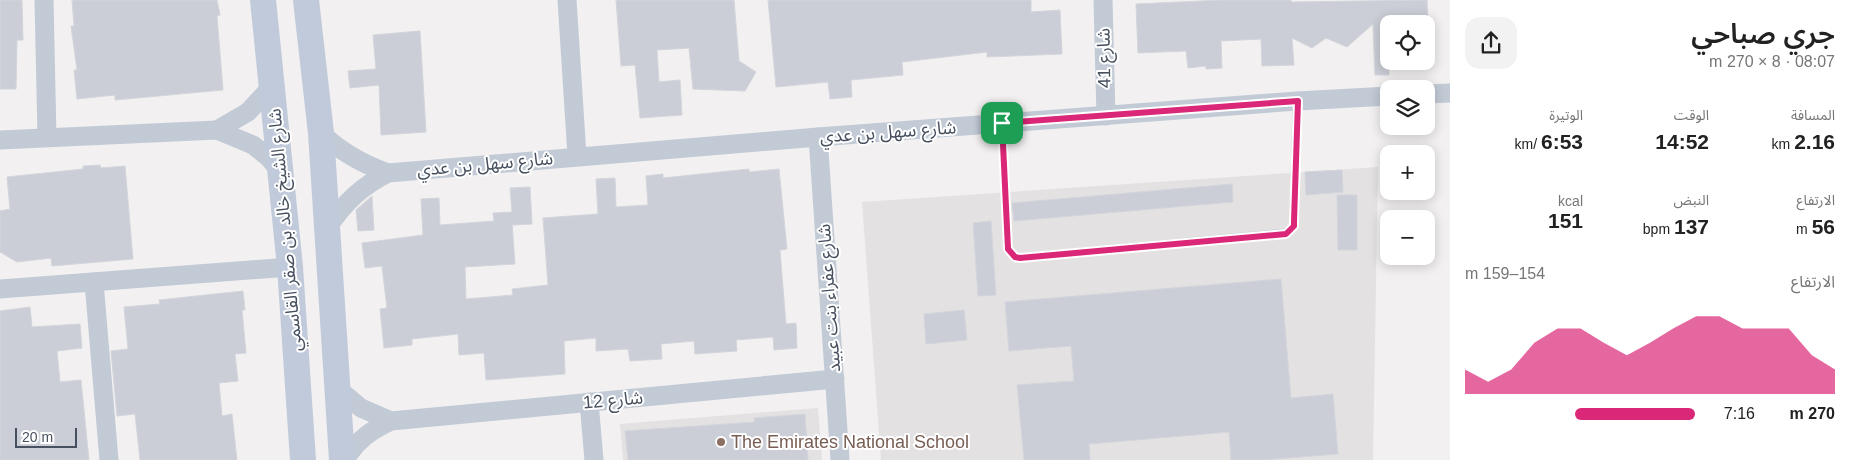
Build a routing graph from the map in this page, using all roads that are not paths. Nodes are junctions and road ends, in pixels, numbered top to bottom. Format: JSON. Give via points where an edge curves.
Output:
{"nodes":[{"id":1,"x":44,"y":0,"type":"edge"},
{"id":2,"x":263,"y":0,"type":"edge"},
{"id":3,"x":306,"y":0,"type":"edge"},
{"id":4,"x":567,"y":0,"type":"edge"},
{"id":5,"x":1103,"y":0,"type":"edge"},
{"id":6,"x":272,"y":86,"type":"junction"},
{"id":7,"x":1450,"y":93,"type":"edge"},
{"id":8,"x":1435,"y":94,"type":"edge"},
{"id":9,"x":1380,"y":96,"type":"edge"},
{"id":10,"x":1298,"y":101,"type":"junction"},
{"id":11,"x":1106,"y":116,"type":"junction"},
{"id":12,"x":1002,"y":123,"type":"junction"},
{"id":13,"x":217,"y":130,"type":"junction"},
{"id":14,"x":321,"y":133,"type":"junction"},
{"id":15,"x":47,"y":137,"type":"junction"},
{"id":16,"x":818,"y":137,"type":"junction"},
{"id":17,"x":0,"y":140,"type":"edge"},
{"id":18,"x":577,"y":156,"type":"junction"},
{"id":19,"x":282,"y":172,"type":"junction"},
{"id":20,"x":388,"y":173,"type":"junction"},
{"id":21,"x":328,"y":226,"type":"junction"},
{"id":22,"x":290,"y":267,"type":"junction"},
{"id":23,"x":94,"y":282,"type":"junction"},
{"id":24,"x":0,"y":289,"type":"edge"},
{"id":25,"x":835,"y":379,"type":"junction"},
{"id":26,"x":337,"y":388,"type":"junction"},
{"id":27,"x":589,"y":402,"type":"junction"},
{"id":28,"x":391,"y":420,"type":"junction"},
{"id":29,"x":109,"y":460,"type":"edge"},
{"id":30,"x":303,"y":460,"type":"edge"},
{"id":31,"x":344,"y":460,"type":"edge"},
{"id":32,"x":594,"y":460,"type":"edge"},
{"id":33,"x":840,"y":460,"type":"edge"}],
"edges":[{"from":1,"to":15,"type":"street"},
{"from":2,"to":6,"type":"main road","name":"شارع الشيخ خالد بن صقر القاسمي"},
{"from":3,"to":14,"type":"main road"},
{"from":4,"to":18,"type":"street"},
{"from":5,"to":11,"type":"street","name":"شارع 41"},
{"from":6,"to":13,"type":"street","via":[[248,112]]},
{"from":6,"to":19,"type":"main road","name":"شارع الشيخ خالد بن صقر القاسمي"},
{"from":7,"to":8,"type":"street"},
{"from":9,"to":10,"type":"street","name":"شارع سهل بن عدي"},
{"from":10,"to":11,"type":"street","name":"شارع سهل بن عدي"},
{"from":10,"to":12,"type":"lane","via":[[1294,226],[1286,234],[1020,258],[1008,249]]},
{"from":11,"to":12,"type":"street","name":"شارع سهل بن عدي"},
{"from":12,"to":16,"type":"street","name":"شارع سهل بن عدي"},
{"from":13,"to":15,"type":"street"},
{"from":13,"to":19,"type":"street","via":[[253,145]]},
{"from":14,"to":20,"type":"street","name":"شارع سهل بن عدي","via":[[352,158]]},
{"from":14,"to":21,"type":"main road"},
{"from":15,"to":17,"type":"street"},
{"from":16,"to":18,"type":"street","name":"شارع سهل بن عدي"},
{"from":16,"to":25,"type":"street","name":"شارع عفراء بنت عبيد"},
{"from":18,"to":20,"type":"street","name":"شارع سهل بن عدي"},
{"from":19,"to":22,"type":"main road","name":"شارع الشيخ خالد بن صقر القاسمي"},
{"from":20,"to":21,"type":"street","name":"شارع سهل بن عدي","via":[[354,194]]},
{"from":21,"to":26,"type":"main road"},
{"from":22,"to":23,"type":"street"},
{"from":22,"to":30,"type":"main road","name":"شارع الشيخ خالد بن صقر القاسمي"},
{"from":23,"to":24,"type":"street"},
{"from":23,"to":29,"type":"street"},
{"from":25,"to":27,"type":"street","name":"شارع 12"},
{"from":25,"to":33,"type":"street","name":"شارع عفراء بنت عبيد"},
{"from":26,"to":28,"type":"street","name":"شارع 12","via":[[361,408]]},
{"from":26,"to":31,"type":"main road"},
{"from":27,"to":28,"type":"street","name":"شارع 12"},
{"from":27,"to":32,"type":"street"},
{"from":28,"to":31,"type":"street","name":"شارع 12","via":[[362,438]]}]}
